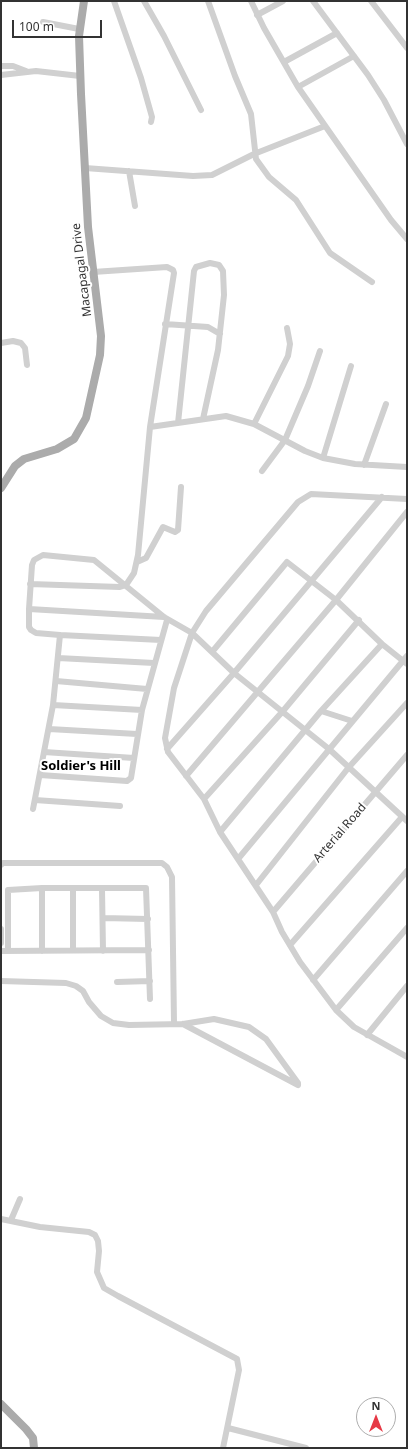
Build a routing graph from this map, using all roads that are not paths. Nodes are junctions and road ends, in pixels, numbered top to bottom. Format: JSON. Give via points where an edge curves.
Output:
{"nodes":[{"id":1,"x":84,"y":1,"type":"edge"},
{"id":2,"x":114,"y":1,"type":"edge"},
{"id":3,"x":144,"y":1,"type":"edge"},
{"id":4,"x":208,"y":1,"type":"edge"},
{"id":5,"x":251,"y":1,"type":"edge"},
{"id":6,"x":284,"y":1,"type":"edge"},
{"id":7,"x":313,"y":1,"type":"edge"},
{"id":8,"x":371,"y":1,"type":"edge"},
{"id":9,"x":257,"y":16,"type":"junction"},
{"id":10,"x":43,"y":22,"type":"dead end"},
{"id":11,"x":80,"y":29,"type":"junction"},
{"id":12,"x":337,"y":33,"type":"junction"},
{"id":13,"x":407,"y":48,"type":"edge"},
{"id":14,"x":354,"y":56,"type":"junction"},
{"id":15,"x":284,"y":62,"type":"junction"},
{"id":16,"x":1,"y":66,"type":"edge"},
{"id":17,"x":27,"y":71,"type":"junction"},
{"id":18,"x":1,"y":75,"type":"edge"},
{"id":19,"x":80,"y":76,"type":"junction"},
{"id":20,"x":298,"y":87,"type":"junction"},
{"id":21,"x":201,"y":110,"type":"dead end"},
{"id":22,"x":151,"y":122,"type":"dead end"},
{"id":23,"x":325,"y":126,"type":"junction"},
{"id":24,"x":407,"y":144,"type":"edge"},
{"id":25,"x":254,"y":154,"type":"junction"},
{"id":26,"x":85,"y":168,"type":"junction"},
{"id":27,"x":129,"y":171,"type":"junction"},
{"id":28,"x":135,"y":206,"type":"dead end"},
{"id":29,"x":407,"y":239,"type":"edge"},
{"id":30,"x":93,"y":272,"type":"junction"},
{"id":31,"x":372,"y":282,"type":"dead end"},
{"id":32,"x":165,"y":324,"type":"junction"},
{"id":33,"x":189,"y":324,"type":"junction"},
{"id":34,"x":287,"y":328,"type":"dead end"},
{"id":35,"x":220,"y":334,"type":"junction"},
{"id":36,"x":1,"y":343,"type":"edge"},
{"id":37,"x":320,"y":351,"type":"dead end"},
{"id":38,"x":27,"y":366,"type":"dead end"},
{"id":39,"x":351,"y":366,"type":"dead end"},
{"id":40,"x":386,"y":404,"type":"dead end"},
{"id":41,"x":203,"y":419,"type":"junction"},
{"id":42,"x":178,"y":423,"type":"junction"},
{"id":43,"x":254,"y":424,"type":"junction"},
{"id":44,"x":150,"y":427,"type":"junction"},
{"id":45,"x":285,"y":440,"type":"junction"},
{"id":46,"x":322,"y":458,"type":"junction"},
{"id":47,"x":364,"y":465,"type":"junction"},
{"id":48,"x":407,"y":467,"type":"edge"},
{"id":49,"x":262,"y":471,"type":"dead end"},
{"id":50,"x":181,"y":487,"type":"dead end"},
{"id":51,"x":1,"y":488,"type":"edge"},
{"id":52,"x":382,"y":497,"type":"junction"},
{"id":53,"x":407,"y":499,"type":"edge"},
{"id":54,"x":407,"y":512,"type":"edge"},
{"id":55,"x":136,"y":562,"type":"junction"},
{"id":56,"x":312,"y":580,"type":"junction"},
{"id":57,"x":30,"y":584,"type":"junction"},
{"id":58,"x":126,"y":586,"type":"junction"},
{"id":59,"x":336,"y":600,"type":"junction"},
{"id":60,"x":29,"y":609,"type":"junction"},
{"id":61,"x":165,"y":619,"type":"junction"},
{"id":62,"x":359,"y":620,"type":"junction"},
{"id":63,"x":192,"y":632,"type":"junction"},
{"id":64,"x":60,"y":635,"type":"junction"},
{"id":65,"x":161,"y":640,"type":"junction"},
{"id":66,"x":382,"y":644,"type":"junction"},
{"id":67,"x":212,"y":652,"type":"junction"},
{"id":68,"x":58,"y":658,"type":"junction"},
{"id":69,"x":406,"y":661,"type":"edge"},
{"id":70,"x":154,"y":663,"type":"junction"},
{"id":71,"x":234,"y":673,"type":"junction"},
{"id":72,"x":56,"y":681,"type":"junction"},
{"id":73,"x":147,"y":689,"type":"junction"},
{"id":74,"x":258,"y":692,"type":"junction"},
{"id":75,"x":407,"y":703,"type":"edge"},
{"id":76,"x":53,"y":705,"type":"junction"},
{"id":77,"x":142,"y":710,"type":"junction"},
{"id":78,"x":283,"y":711,"type":"junction"},
{"id":79,"x":321,"y":711,"type":"junction"},
{"id":80,"x":352,"y":721,"type":"junction"},
{"id":81,"x":49,"y":729,"type":"junction"},
{"id":82,"x":305,"y":730,"type":"junction"},
{"id":83,"x":137,"y":734,"type":"junction"},
{"id":84,"x":167,"y":749,"type":"junction"},
{"id":85,"x":329,"y":749,"type":"junction"},
{"id":86,"x":44,"y":752,"type":"junction"},
{"id":87,"x":407,"y":755,"type":"edge"},
{"id":88,"x":134,"y":758,"type":"junction"},
{"id":89,"x":350,"y":768,"type":"junction"},
{"id":90,"x":40,"y":776,"type":"junction"},
{"id":91,"x":186,"y":776,"type":"junction"},
{"id":92,"x":376,"y":792,"type":"junction"},
{"id":93,"x":204,"y":799,"type":"junction"},
{"id":94,"x":35,"y":800,"type":"junction"},
{"id":95,"x":120,"y":806,"type":"dead end"},
{"id":96,"x":33,"y":809,"type":"dead end"},
{"id":97,"x":404,"y":819,"type":"edge"},
{"id":98,"x":220,"y":832,"type":"junction"},
{"id":99,"x":238,"y":859,"type":"junction"},
{"id":100,"x":1,"y":865,"type":"edge"},
{"id":101,"x":407,"y":871,"type":"edge"},
{"id":102,"x":256,"y":885,"type":"junction"},
{"id":103,"x":42,"y":888,"type":"junction"},
{"id":104,"x":73,"y":888,"type":"junction"},
{"id":105,"x":102,"y":889,"type":"junction"},
{"id":106,"x":274,"y":912,"type":"junction"},
{"id":107,"x":103,"y":918,"type":"junction"},
{"id":108,"x":148,"y":919,"type":"junction"},
{"id":109,"x":407,"y":928,"type":"edge"},
{"id":110,"x":1,"y":929,"type":"edge"},
{"id":111,"x":1,"y":943,"type":"edge"},
{"id":112,"x":290,"y":945,"type":"junction"},
{"id":113,"x":72,"y":950,"type":"junction"},
{"id":114,"x":149,"y":950,"type":"junction"},
{"id":115,"x":1,"y":951,"type":"edge"},
{"id":116,"x":8,"y":951,"type":"junction"},
{"id":117,"x":42,"y":951,"type":"junction"},
{"id":118,"x":103,"y":951,"type":"junction"},
{"id":119,"x":313,"y":980,"type":"junction"},
{"id":120,"x":1,"y":981,"type":"edge"},
{"id":121,"x":150,"y":981,"type":"junction"},
{"id":122,"x":117,"y":982,"type":"dead end"},
{"id":123,"x":407,"y":986,"type":"edge"},
{"id":124,"x":150,"y":999,"type":"dead end"},
{"id":125,"x":336,"y":1010,"type":"junction"},
{"id":126,"x":174,"y":1024,"type":"junction"},
{"id":127,"x":183,"y":1024,"type":"junction"},
{"id":128,"x":367,"y":1034,"type":"junction"},
{"id":129,"x":407,"y":1056,"type":"edge"},
{"id":130,"x":20,"y":1199,"type":"dead end"},
{"id":131,"x":1,"y":1219,"type":"edge"},
{"id":132,"x":12,"y":1220,"type":"junction"},
{"id":133,"x":1,"y":1404,"type":"edge"},
{"id":134,"x":228,"y":1428,"type":"junction"},
{"id":135,"x":34,"y":1447,"type":"edge"},
{"id":136,"x":223,"y":1448,"type":"edge"},
{"id":137,"x":306,"y":1448,"type":"edge"}],
"edges":[{"from":1,"to":11,"type":"main road","name":"Macapagal Drive"},
{"from":2,"to":22,"type":"street","via":[[141,78],[152,117]]},
{"from":3,"to":21,"type":"street"},
{"from":4,"to":25,"type":"street","via":[[251,114]]},
{"from":5,"to":9,"type":"street"},
{"from":6,"to":9,"type":"street"},
{"from":7,"to":12,"type":"street"},
{"from":8,"to":13,"type":"street"},
{"from":9,"to":15,"type":"street"},
{"from":10,"to":11,"type":"street"},
{"from":11,"to":19,"type":"main road","name":"Macapagal Drive"},
{"from":12,"to":14,"type":"street"},
{"from":12,"to":15,"type":"street"},
{"from":14,"to":20,"type":"street"},
{"from":14,"to":24,"type":"street","via":[[384,100]]},
{"from":15,"to":20,"type":"street"},
{"from":16,"to":17,"type":"street","via":[[13,66]]},
{"from":17,"to":18,"type":"street"},
{"from":17,"to":19,"type":"street"},
{"from":19,"to":26,"type":"main road","name":"Macapagal Drive"},
{"from":20,"to":23,"type":"street"},
{"from":23,"to":25,"type":"street"},
{"from":23,"to":29,"type":"street","via":[[386,214]]},
{"from":25,"to":27,"type":"street","via":[[212,175]]},
{"from":25,"to":31,"type":"street","via":[[269,178],[296,200],[330,253]]},
{"from":26,"to":27,"type":"street"},
{"from":26,"to":30,"type":"main road","name":"Macapagal Drive"},
{"from":27,"to":28,"type":"street"},
{"from":30,"to":32,"type":"street","via":[[152,267],[173,270],[174,277]]},
{"from":30,"to":51,"type":"main road","name":"Macapagal Drive","via":[[101,347],[86,418],[74,439],[57,449],[24,459],[15,466]]},
{"from":32,"to":33,"type":"street"},
{"from":32,"to":44,"type":"street"},
{"from":33,"to":35,"type":"street","via":[[208,327]]},
{"from":33,"to":35,"type":"street","via":[[194,271],[196,267],[204,264],[216,263],[223,271],[224,295]]},
{"from":33,"to":42,"type":"street"},
{"from":34,"to":43,"type":"street","via":[[290,344],[288,356]]},
{"from":35,"to":41,"type":"street"},
{"from":36,"to":38,"type":"street","via":[[21,343],[25,348]]},
{"from":37,"to":45,"type":"street"},
{"from":39,"to":46,"type":"street"},
{"from":40,"to":47,"type":"street"},
{"from":41,"to":42,"type":"street"},
{"from":41,"to":43,"type":"street","via":[[226,416]]},
{"from":42,"to":44,"type":"street"},
{"from":43,"to":45,"type":"street"},
{"from":44,"to":55,"type":"street"},
{"from":45,"to":46,"type":"street"},
{"from":45,"to":49,"type":"street"},
{"from":46,"to":47,"type":"street"},
{"from":47,"to":48,"type":"street"},
{"from":50,"to":55,"type":"street","via":[[178,530],[175,532],[163,528],[146,558]]},
{"from":52,"to":53,"type":"street"},
{"from":52,"to":56,"type":"street"},
{"from":52,"to":63,"type":"street","via":[[324,494],[305,496],[251,556]]},
{"from":54,"to":59,"type":"street"},
{"from":55,"to":58,"type":"street","via":[[134,573]]},
{"from":56,"to":59,"type":"street"},
{"from":56,"to":67,"type":"street","via":[[290,562],[285,562]]},
{"from":56,"to":71,"type":"street"},
{"from":57,"to":58,"type":"street","via":[[109,588]]},
{"from":57,"to":58,"type":"street","via":[[34,560],[43,556],[91,558]]},
{"from":57,"to":60,"type":"street"},
{"from":58,"to":61,"type":"street"},
{"from":59,"to":62,"type":"street"},
{"from":59,"to":74,"type":"street"},
{"from":60,"to":61,"type":"street"},
{"from":60,"to":64,"type":"street","via":[[31,630],[36,633]]},
{"from":61,"to":63,"type":"street"},
{"from":61,"to":65,"type":"street"},
{"from":62,"to":66,"type":"street"},
{"from":62,"to":78,"type":"street"},
{"from":63,"to":67,"type":"street"},
{"from":63,"to":84,"type":"street","via":[[174,688],[166,731]]},
{"from":64,"to":65,"type":"street"},
{"from":64,"to":68,"type":"street"},
{"from":65,"to":70,"type":"street"},
{"from":66,"to":69,"type":"street"},
{"from":66,"to":79,"type":"street"},
{"from":67,"to":71,"type":"street"},
{"from":68,"to":70,"type":"street"},
{"from":68,"to":72,"type":"street"},
{"from":69,"to":80,"type":"street"},
{"from":70,"to":73,"type":"street"},
{"from":71,"to":74,"type":"street"},
{"from":71,"to":84,"type":"street"},
{"from":72,"to":73,"type":"street"},
{"from":72,"to":76,"type":"street"},
{"from":73,"to":77,"type":"street"},
{"from":74,"to":78,"type":"street"},
{"from":74,"to":91,"type":"street"},
{"from":75,"to":89,"type":"street"},
{"from":76,"to":77,"type":"street"},
{"from":76,"to":81,"type":"street"},
{"from":77,"to":83,"type":"street"},
{"from":78,"to":82,"type":"street"},
{"from":78,"to":93,"type":"street"},
{"from":79,"to":80,"type":"street"},
{"from":79,"to":82,"type":"street"},
{"from":80,"to":85,"type":"street"},
{"from":81,"to":83,"type":"street"},
{"from":81,"to":86,"type":"street"},
{"from":82,"to":85,"type":"street"},
{"from":82,"to":98,"type":"street"},
{"from":83,"to":88,"type":"street"},
{"from":84,"to":91,"type":"street"},
{"from":85,"to":89,"type":"street"},
{"from":85,"to":99,"type":"street"},
{"from":86,"to":88,"type":"street"},
{"from":86,"to":90,"type":"street"},
{"from":87,"to":92,"type":"street","name":"Arterial Road"},
{"from":88,"to":90,"type":"street","via":[[131,778],[127,781]]},
{"from":89,"to":92,"type":"street"},
{"from":89,"to":102,"type":"street"},
{"from":90,"to":94,"type":"street"},
{"from":91,"to":93,"type":"street"},
{"from":92,"to":97,"type":"street"},
{"from":92,"to":106,"type":"street","name":"Arterial Road"},
{"from":93,"to":98,"type":"street"},
{"from":94,"to":95,"type":"street"},
{"from":94,"to":96,"type":"street"},
{"from":97,"to":112,"type":"street"},
{"from":98,"to":99,"type":"street"},
{"from":99,"to":102,"type":"street"},
{"from":100,"to":126,"type":"street","via":[[162,863],[167,867],[172,877]]},
{"from":101,"to":119,"type":"street"},
{"from":102,"to":106,"type":"street"},
{"from":103,"to":104,"type":"street"},
{"from":103,"to":116,"type":"street","via":[[8,890]]},
{"from":103,"to":117,"type":"street"},
{"from":104,"to":105,"type":"street"},
{"from":104,"to":113,"type":"street"},
{"from":105,"to":107,"type":"street"},
{"from":105,"to":108,"type":"street","via":[[146,888]]},
{"from":106,"to":112,"type":"street"},
{"from":107,"to":108,"type":"street"},
{"from":107,"to":118,"type":"street"},
{"from":108,"to":114,"type":"street"},
{"from":109,"to":125,"type":"street"},
{"from":110,"to":111,"type":"street"},
{"from":112,"to":119,"type":"street"},
{"from":113,"to":117,"type":"street"},
{"from":113,"to":118,"type":"street"},
{"from":114,"to":118,"type":"street"},
{"from":114,"to":121,"type":"street"},
{"from":115,"to":116,"type":"street"},
{"from":116,"to":117,"type":"street"},
{"from":119,"to":125,"type":"street"},
{"from":120,"to":126,"type":"street","via":[[66,983],[83,991],[95,1010],[113,1023]]},
{"from":121,"to":122,"type":"street"},
{"from":121,"to":124,"type":"street"},
{"from":123,"to":128,"type":"street"},
{"from":125,"to":128,"type":"street","via":[[344,1019]]},
{"from":126,"to":127,"type":"street"},
{"from":127,"to":127,"type":"street","via":[[296,1085],[298,1084],[266,1039],[249,1028],[214,1019]]},
{"from":128,"to":129,"type":"street"},
{"from":130,"to":132,"type":"street"},
{"from":131,"to":132,"type":"street"},
{"from":132,"to":134,"type":"street","via":[[40,1227],[95,1234],[98,1246],[97,1272],[104,1288],[237,1359],[239,1370]]},
{"from":133,"to":135,"type":"main road","via":[[26,1429]]},
{"from":134,"to":136,"type":"street"},
{"from":134,"to":137,"type":"street"}]}
